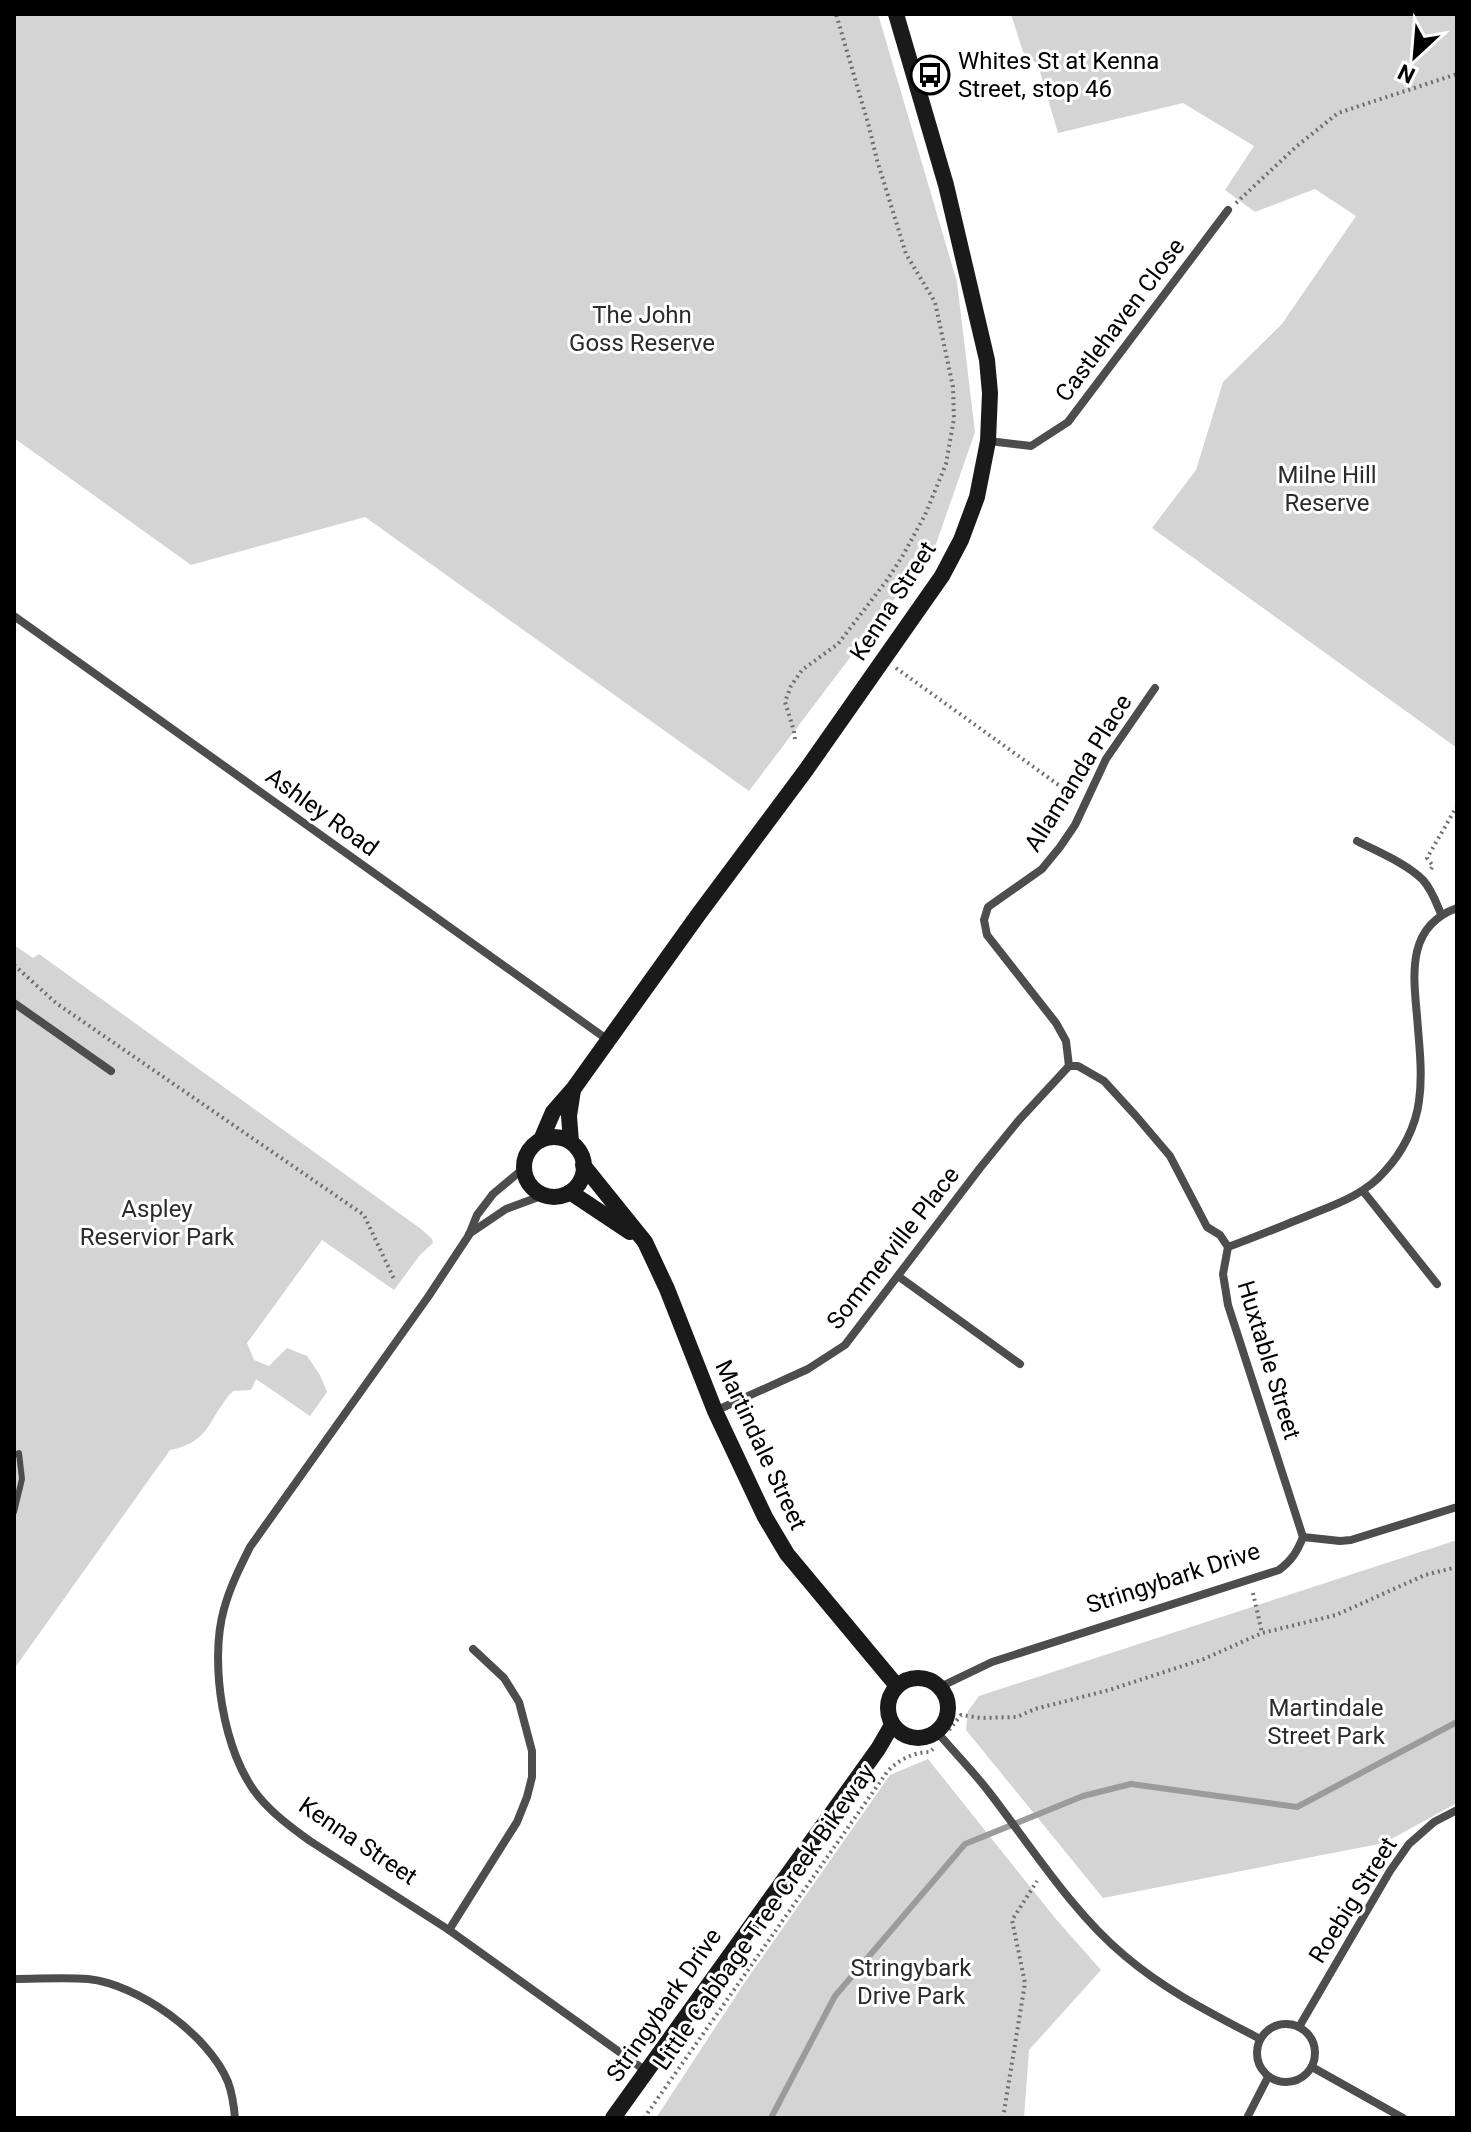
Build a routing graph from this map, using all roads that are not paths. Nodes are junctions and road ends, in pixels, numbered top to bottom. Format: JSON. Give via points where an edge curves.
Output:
{"nodes":[{"id":1,"x":896,"y":14,"type":"edge"},
{"id":2,"x":1228,"y":210,"type":"road end"},
{"id":3,"x":988,"y":441,"type":"junction"},
{"id":4,"x":14,"y":616,"type":"edge"},
{"id":5,"x":1155,"y":688,"type":"dead end"},
{"id":6,"x":1357,"y":841,"type":"dead end"},
{"id":7,"x":1457,"y":908,"type":"edge"},
{"id":8,"x":1441,"y":914,"type":"junction"},
{"id":9,"x":14,"y":1003,"type":"edge"},
{"id":10,"x":608,"y":1040,"type":"junction"},
{"id":11,"x":1069,"y":1066,"type":"junction"},
{"id":12,"x":111,"y":1071,"type":"dead end"},
{"id":13,"x":574,"y":1088,"type":"junction"},
{"id":14,"x":541,"y":1140,"type":"junction"},
{"id":15,"x":571,"y":1142,"type":"junction"},
{"id":16,"x":583,"y":1165,"type":"junction"},
{"id":17,"x":524,"y":1168,"type":"junction"},
{"id":18,"x":1363,"y":1191,"type":"junction"},
{"id":19,"x":570,"y":1192,"type":"junction"},
{"id":20,"x":544,"y":1195,"type":"junction"},
{"id":21,"x":469,"y":1235,"type":"junction"},
{"id":22,"x":645,"y":1242,"type":"junction"},
{"id":23,"x":1228,"y":1247,"type":"junction"},
{"id":24,"x":898,"y":1276,"type":"junction"},
{"id":25,"x":1437,"y":1284,"type":"dead end"},
{"id":26,"x":1020,"y":1364,"type":"dead end"},
{"id":27,"x":715,"y":1411,"type":"junction"},
{"id":28,"x":14,"y":1455,"type":"edge"},
{"id":29,"x":1457,"y":1507,"type":"edge"},
{"id":30,"x":14,"y":1512,"type":"edge"},
{"id":31,"x":1303,"y":1537,"type":"junction"},
{"id":32,"x":473,"y":1649,"type":"dead end"},
{"id":33,"x":897,"y":1686,"type":"junction"},
{"id":34,"x":940,"y":1687,"type":"junction"},
{"id":35,"x":892,"y":1725,"type":"junction"},
{"id":36,"x":940,"y":1736,"type":"junction"},
{"id":37,"x":1457,"y":1810,"type":"edge"},
{"id":38,"x":449,"y":1930,"type":"junction"},
{"id":39,"x":14,"y":1979,"type":"edge"},
{"id":40,"x":1299,"y":2027,"type":"junction"},
{"id":41,"x":1260,"y":2039,"type":"junction"},
{"id":42,"x":1312,"y":2067,"type":"junction"},
{"id":43,"x":646,"y":2071,"type":"junction"},
{"id":44,"x":1268,"y":2077,"type":"junction"},
{"id":45,"x":235,"y":2118,"type":"edge"},
{"id":46,"x":613,"y":2118,"type":"edge"},
{"id":47,"x":1247,"y":2118,"type":"edge"},
{"id":48,"x":1403,"y":2118,"type":"edge"}],
"edges":[{"from":1,"to":3,"type":"street","name":"Kenna Street","via":[[946,185],[987,360]]},
{"from":2,"to":3,"type":"street","name":"Castlehaven Close","via":[[1068,422],[1031,446]]},
{"from":3,"to":10,"type":"street","name":"Kenna Street","via":[[977,497],[942,576]]},
{"from":4,"to":10,"type":"street","name":"Ashley Road"},
{"from":5,"to":11,"type":"street","name":"Allamanda Place","via":[[1106,759],[1075,825],[1042,869],[988,907],[984,920],[987,935],[1056,1023],[1066,1041]]},
{"from":6,"to":8,"type":"street","via":[[1424,881]]},
{"from":7,"to":8,"type":"street"},
{"from":8,"to":18,"type":"street","via":[[1425,929],[1414,967],[1419,1104],[1395,1159]]},
{"from":9,"to":12,"type":"street"},
{"from":10,"to":13,"type":"street","name":"Kenna Street"},
{"from":11,"to":23,"type":"street","via":[[1104,1081],[1136,1116],[1170,1156],[1207,1227]]},
{"from":11,"to":24,"type":"street","name":"Sommerville Place","via":[[1019,1120]]},
{"from":13,"to":14,"type":"street","name":"Kenna Street","via":[[553,1112]]},
{"from":13,"to":15,"type":"street","name":"Kenna Street"},
{"from":14,"to":15,"type":"street"},
{"from":14,"to":17,"type":"street","name":"Kenna Street","via":[[528,1151]]},
{"from":15,"to":16,"type":"street","name":"Kenna Street"},
{"from":16,"to":19,"type":"street"},
{"from":16,"to":22,"type":"street","name":"Martindale Street"},
{"from":17,"to":20,"type":"street","via":[[530,1184]]},
{"from":17,"to":21,"type":"street","name":"Kenna Street","via":[[493,1194]]},
{"from":18,"to":23,"type":"street"},
{"from":18,"to":25,"type":"street"},
{"from":19,"to":20,"type":"street","name":"Kenna Street"},
{"from":19,"to":22,"type":"street"},
{"from":20,"to":21,"type":"street","name":"Kenna Street","via":[[506,1209]]},
{"from":21,"to":38,"type":"street","name":"Kenna Street","via":[[250,1547],[223,1611],[218,1644],[221,1701],[237,1759],[258,1796],[290,1827]]},
{"from":22,"to":27,"type":"street","name":"Martindale Street"},
{"from":23,"to":31,"type":"street","name":"Huxtable Street","via":[[1223,1274],[1228,1305]]},
{"from":24,"to":26,"type":"street"},
{"from":24,"to":27,"type":"street","name":"Sommerville Place","via":[[845,1345],[808,1369]]},
{"from":27,"to":33,"type":"street","name":"Martindale Street","via":[[787,1554]]},
{"from":28,"to":30,"type":"lane","via":[[19,1453],[22,1479]]},
{"from":29,"to":31,"type":"street","via":[[1351,1540]]},
{"from":31,"to":34,"type":"street","name":"Stringybark Drive","via":[[1298,1551],[1279,1570],[992,1662]]},
{"from":32,"to":38,"type":"street","via":[[504,1678],[519,1702],[532,1751],[532,1777],[517,1822]]},
{"from":33,"to":34,"type":"street","via":[[924,1678]]},
{"from":33,"to":35,"type":"street","name":"Stringybark Drive","via":[[888,1700]]},
{"from":34,"to":36,"type":"street","via":[[948,1705]]},
{"from":35,"to":36,"type":"street","via":[[908,1737]]},
{"from":35,"to":43,"type":"street","name":"Stringybark Drive"},
{"from":36,"to":41,"type":"street","via":[[1084,1914],[1123,1954],[1159,1983]]},
{"from":37,"to":40,"type":"street","name":"Roebig Street","via":[[1409,1844]]},
{"from":38,"to":43,"type":"street","name":"Kenna Street"},
{"from":39,"to":45,"type":"street","via":[[89,1979],[120,1986],[149,2001],[212,2055],[227,2081]]},
{"from":40,"to":41,"type":"street","via":[[1273,2026]]},
{"from":40,"to":42,"type":"street","via":[[1314,2044]]},
{"from":41,"to":44,"type":"street","via":[[1256,2055]]},
{"from":42,"to":44,"type":"street","via":[[1297,2080]]},
{"from":42,"to":48,"type":"street"},
{"from":43,"to":46,"type":"street","name":"Stringybark Drive"},
{"from":44,"to":47,"type":"street"}]}
